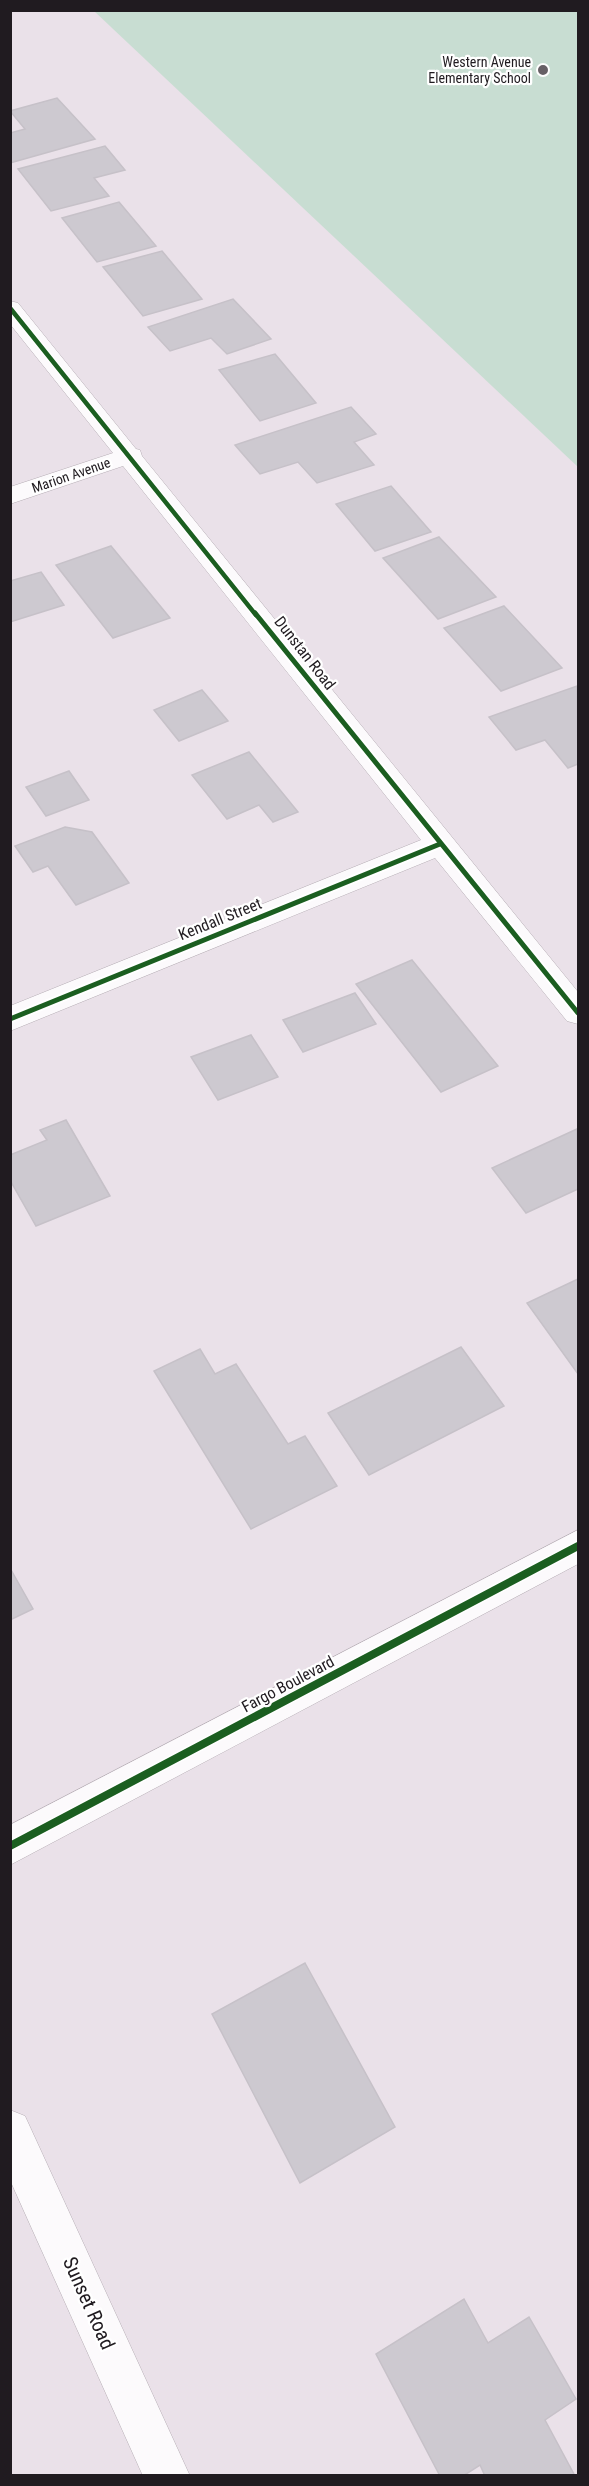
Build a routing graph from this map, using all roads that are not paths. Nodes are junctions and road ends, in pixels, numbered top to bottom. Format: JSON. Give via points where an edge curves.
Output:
{"nodes":[{"id":1,"x":10,"y":308,"type":"edge"},
{"id":2,"x":131,"y":455,"type":"junction"},
{"id":3,"x":10,"y":496,"type":"edge"},
{"id":4,"x":440,"y":844,"type":"junction"},
{"id":5,"x":579,"y":1013,"type":"edge"},
{"id":6,"x":10,"y":1019,"type":"edge"},
{"id":7,"x":579,"y":1546,"type":"edge"},
{"id":8,"x":10,"y":1846,"type":"edge"},
{"id":9,"x":10,"y":2131,"type":"edge"},
{"id":10,"x":167,"y":2475,"type":"edge"}],
"edges":[{"from":1,"to":2,"type":"street","name":"Dunstan Road"},
{"from":2,"to":3,"type":"street","name":"Marion Avenue"},
{"from":2,"to":4,"type":"street","name":"Dunstan Road"},
{"from":4,"to":5,"type":"street","name":"Dunstan Road"},
{"from":4,"to":6,"type":"street","name":"Kendall Street"},
{"from":7,"to":8,"type":"street","name":"Fargo Boulevard"},
{"from":9,"to":10,"type":"street","name":"Sunset Road"}]}
